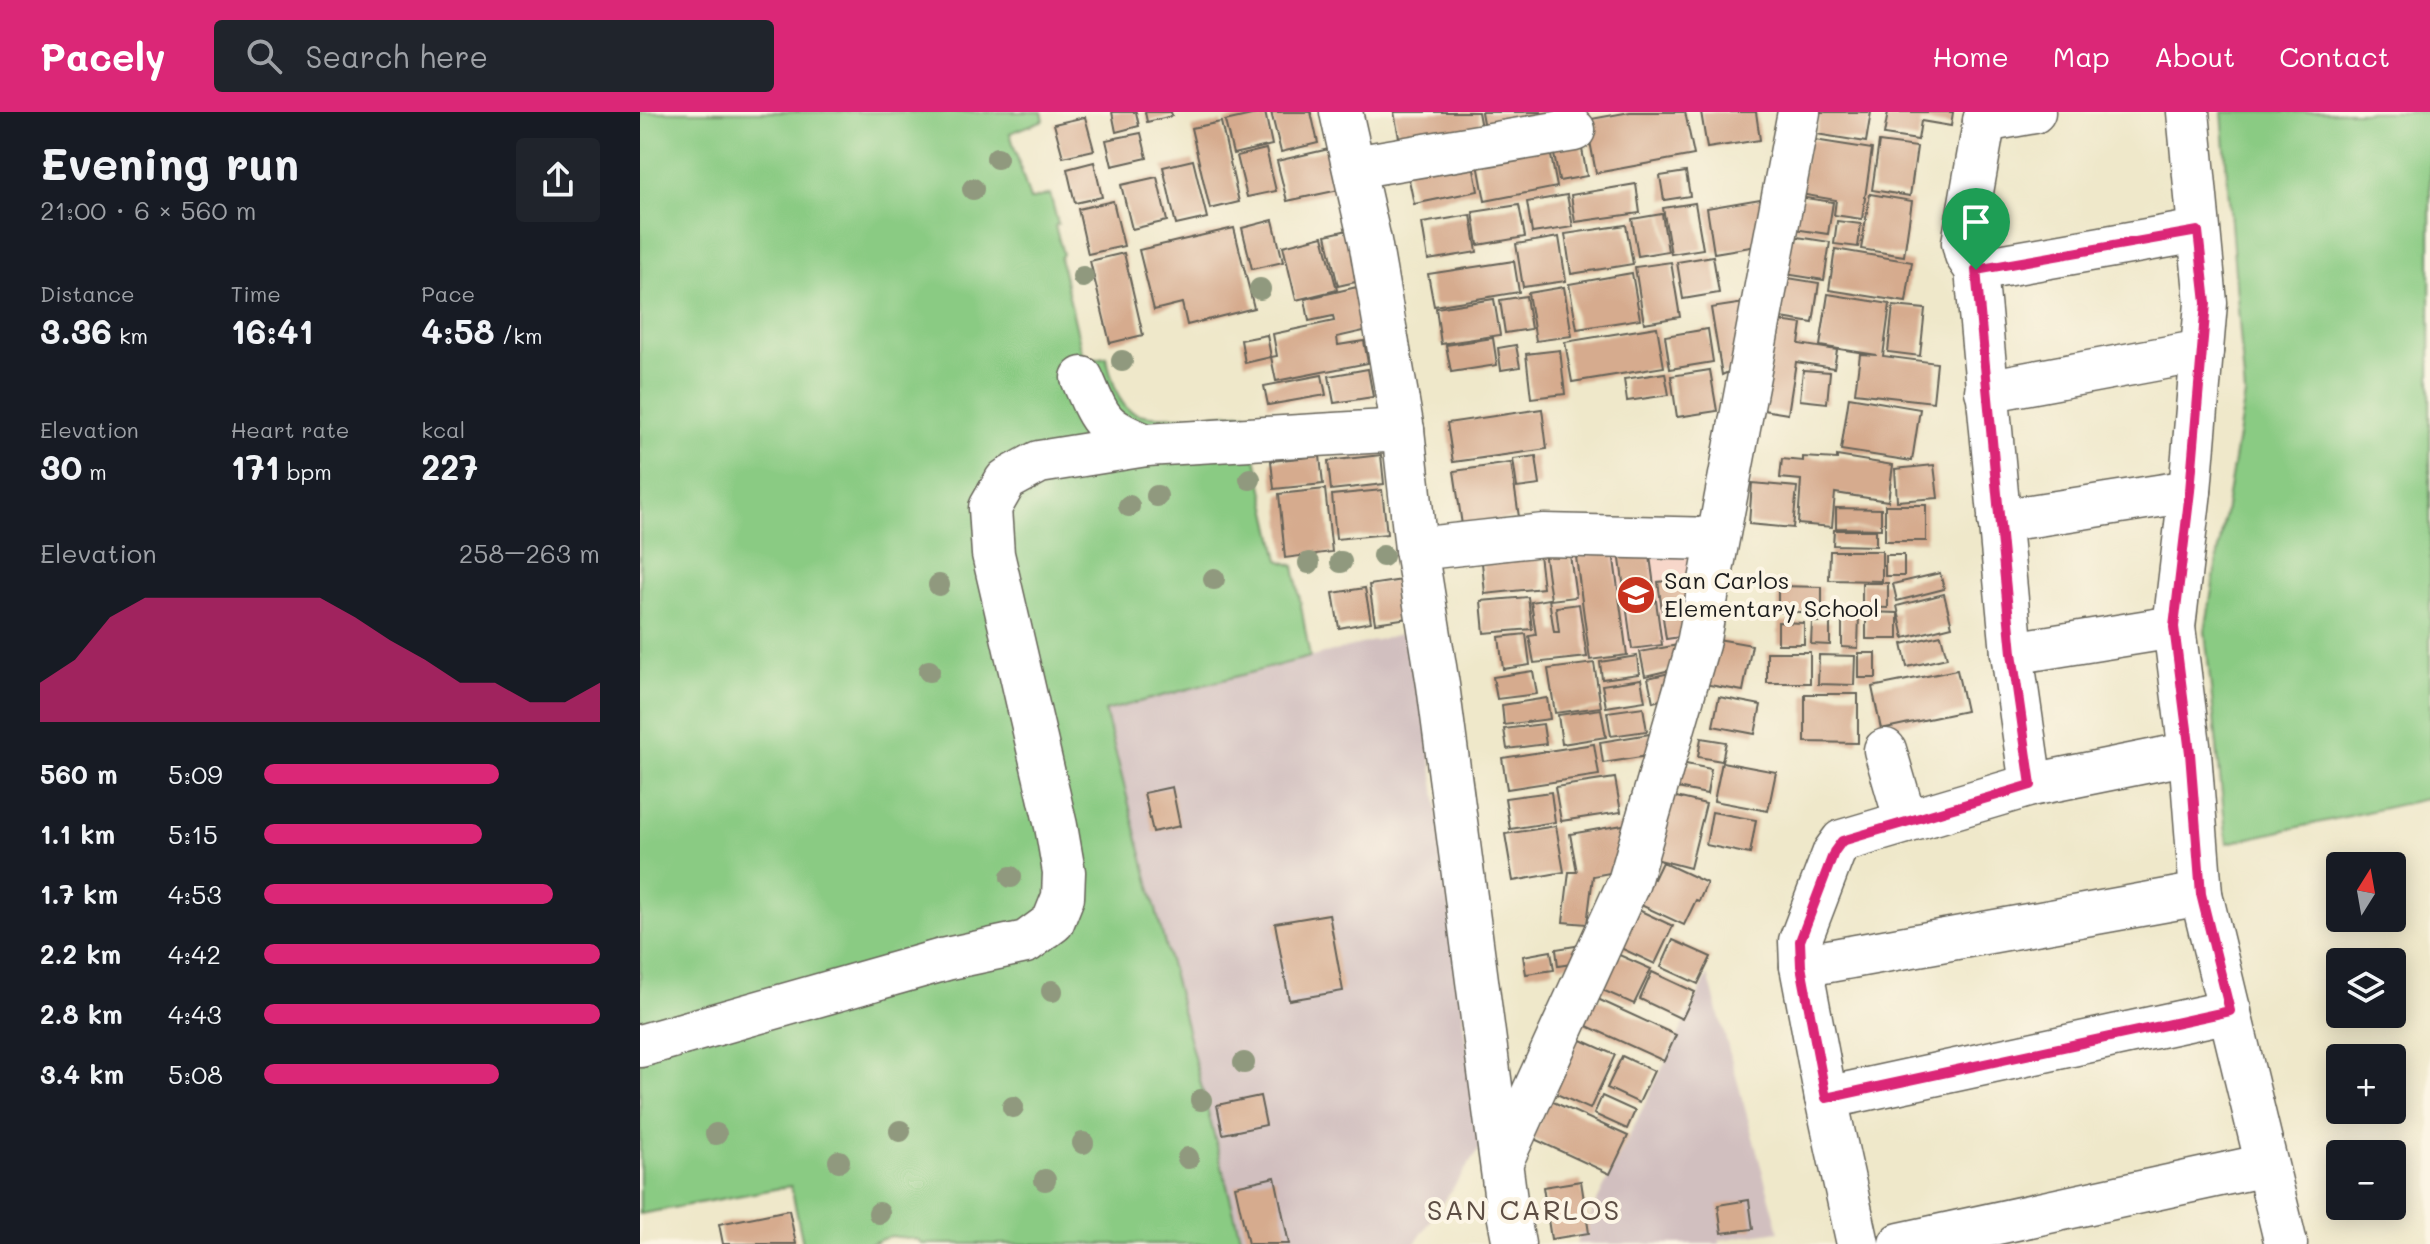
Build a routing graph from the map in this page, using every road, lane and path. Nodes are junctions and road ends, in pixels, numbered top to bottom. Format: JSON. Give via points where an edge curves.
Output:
{"nodes":[{"id":1,"x":1341,"y":112,"type":"edge"},
{"id":2,"x":1799,"y":112,"type":"edge"},
{"id":3,"x":2034,"y":112,"type":"edge"},
{"id":4,"x":2188,"y":112,"type":"edge"},
{"id":5,"x":1985,"y":117,"type":"edge"},
{"id":6,"x":1574,"y":130,"type":"dead end"},
{"id":7,"x":1354,"y":167,"type":"junction"},
{"id":8,"x":2198,"y":231,"type":"junction"},
{"id":9,"x":1976,"y":270,"type":"junction"},
{"id":10,"x":2202,"y":351,"type":"junction"},
{"id":11,"x":1082,"y":378,"type":"dead end"},
{"id":12,"x":1986,"y":391,"type":"junction"},
{"id":13,"x":1403,"y":430,"type":"junction"},
{"id":14,"x":1146,"y":445,"type":"junction"},
{"id":15,"x":2190,"y":491,"type":"junction"},
{"id":16,"x":1999,"y":521,"type":"junction"},
{"id":17,"x":1717,"y":539,"type":"junction"},
{"id":18,"x":1416,"y":549,"type":"junction"},
{"id":19,"x":2174,"y":627,"type":"junction"},
{"id":20,"x":2012,"y":653,"type":"junction"},
{"id":21,"x":1885,"y":750,"type":"dead end"},
{"id":22,"x":2190,"y":753,"type":"junction"},
{"id":23,"x":2031,"y":785,"type":"junction"},
{"id":24,"x":1906,"y":822,"type":"junction"},
{"id":25,"x":2201,"y":894,"type":"junction"},
{"id":26,"x":1801,"y":966,"type":"junction"},
{"id":27,"x":2230,"y":1011,"type":"junction"},
{"id":28,"x":640,"y":1046,"type":"edge"},
{"id":29,"x":1826,"y":1098,"type":"junction"},
{"id":30,"x":1502,"y":1161,"type":"junction"},
{"id":31,"x":2266,"y":1165,"type":"junction"},
{"id":32,"x":1514,"y":1244,"type":"edge"},
{"id":33,"x":1858,"y":1244,"type":"edge"},
{"id":34,"x":1900,"y":1244,"type":"edge"},
{"id":35,"x":2286,"y":1244,"type":"edge"}],
"edges":[{"from":1,"to":7,"type":"street"},
{"from":2,"to":17,"type":"street"},
{"from":3,"to":5,"type":"street"},
{"from":4,"to":8,"type":"street"},
{"from":5,"to":9,"type":"street","via":[[1963,243]]},
{"from":6,"to":7,"type":"street"},
{"from":7,"to":13,"type":"street"},
{"from":8,"to":9,"type":"street"},
{"from":8,"to":10,"type":"street","via":[[2206,303]]},
{"from":9,"to":12,"type":"street"},
{"from":10,"to":12,"type":"street"},
{"from":10,"to":15,"type":"street"},
{"from":11,"to":14,"type":"street","via":[[1099,416],[1117,434]]},
{"from":12,"to":16,"type":"street"},
{"from":13,"to":14,"type":"street"},
{"from":13,"to":18,"type":"street"},
{"from":14,"to":28,"type":"street","via":[[1039,462],[1006,480],[990,508],[993,554],[1064,872],[1063,897],[1053,922],[1026,942],[946,959]]},
{"from":15,"to":16,"type":"street"},
{"from":15,"to":19,"type":"street"},
{"from":16,"to":20,"type":"street"},
{"from":17,"to":18,"type":"street","via":[[1544,535]]},
{"from":17,"to":30,"type":"street","via":[[1698,644],[1629,882]]},
{"from":18,"to":30,"type":"street"},
{"from":19,"to":20,"type":"street"},
{"from":19,"to":22,"type":"street"},
{"from":20,"to":23,"type":"street"},
{"from":21,"to":24,"type":"street"},
{"from":22,"to":23,"type":"street"},
{"from":22,"to":25,"type":"street"},
{"from":23,"to":24,"type":"street"},
{"from":24,"to":26,"type":"street","via":[[1842,841],[1800,941]]},
{"from":25,"to":26,"type":"street"},
{"from":25,"to":27,"type":"street"},
{"from":26,"to":29,"type":"street"},
{"from":27,"to":29,"type":"street"},
{"from":27,"to":31,"type":"street"},
{"from":29,"to":33,"type":"street"},
{"from":30,"to":32,"type":"street"},
{"from":31,"to":34,"type":"street"},
{"from":31,"to":35,"type":"street"}]}
